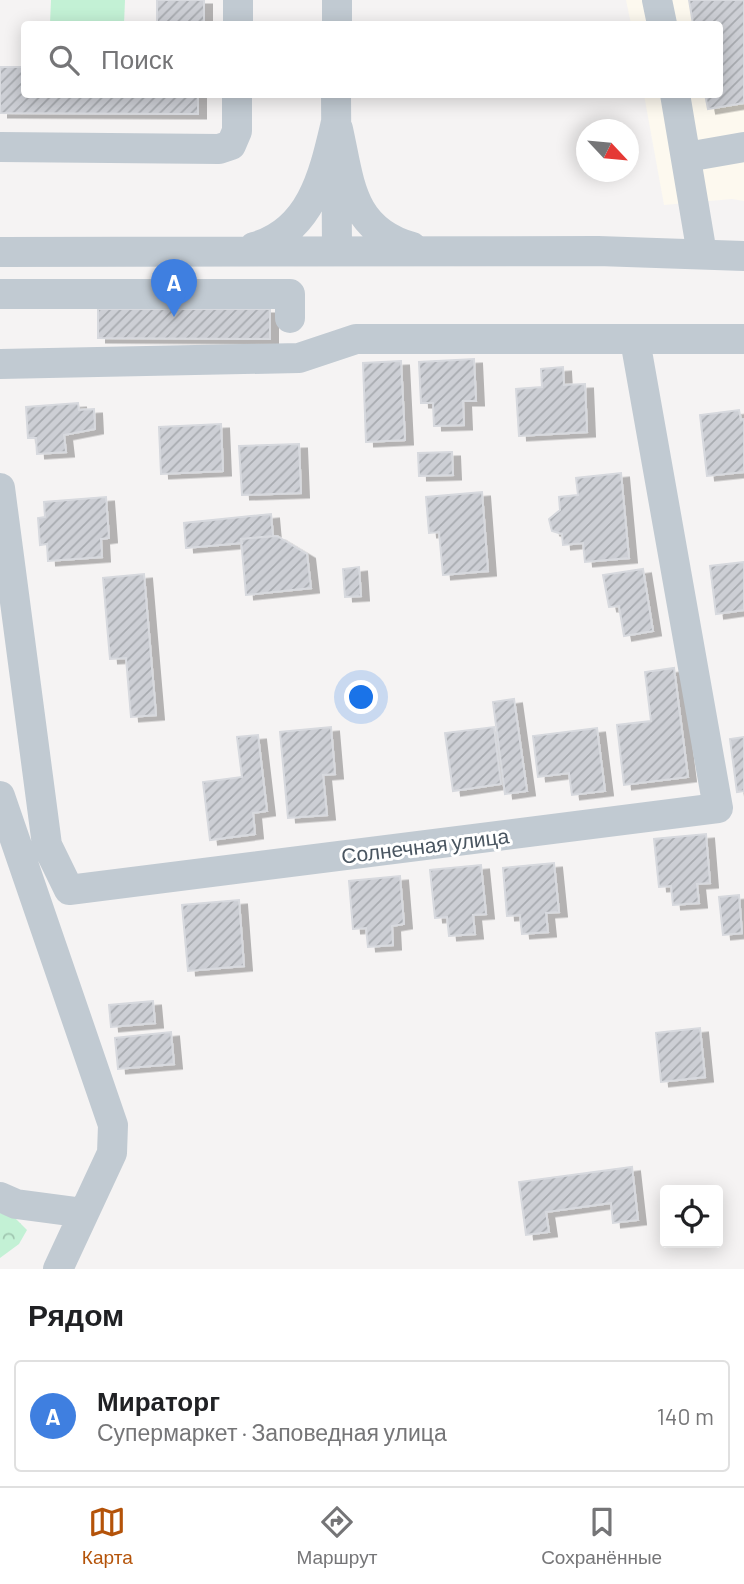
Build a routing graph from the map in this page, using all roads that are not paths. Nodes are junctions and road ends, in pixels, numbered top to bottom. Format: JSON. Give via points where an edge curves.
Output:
{"nodes":[{"id":1,"x":238,"y":0,"type":"edge"},
{"id":2,"x":337,"y":0,"type":"edge"},
{"id":3,"x":657,"y":0,"type":"edge"},
{"id":4,"x":238,"y":21,"type":"edge"},
{"id":5,"x":337,"y":21,"type":"edge"},
{"id":6,"x":661,"y":21,"type":"edge"},
{"id":7,"x":237,"y":98,"type":"edge"},
{"id":8,"x":676,"y":98,"type":"edge"},
{"id":9,"x":336,"y":108,"type":"edge"},
{"id":10,"x":744,"y":147,"type":"edge"},
{"id":11,"x":0,"y":148,"type":"edge"},
{"id":12,"x":687,"y":157,"type":"junction"},
{"id":13,"x":337,"y":250,"type":"junction"},
{"id":14,"x":240,"y":251,"type":"junction"},
{"id":15,"x":425,"y":251,"type":"junction"},
{"id":16,"x":0,"y":252,"type":"edge"},
{"id":17,"x":702,"y":254,"type":"junction"},
{"id":18,"x":744,"y":256,"type":"edge"},
{"id":19,"x":0,"y":294,"type":"edge"},
{"id":20,"x":290,"y":318,"type":"dead end"},
{"id":21,"x":744,"y":339,"type":"edge"},
{"id":22,"x":635,"y":340,"type":"junction"},
{"id":23,"x":0,"y":364,"type":"edge"},
{"id":24,"x":0,"y":488,"type":"edge"},
{"id":25,"x":0,"y":796,"type":"edge"},
{"id":26,"x":0,"y":1196,"type":"edge"},
{"id":27,"x":85,"y":1213,"type":"junction"},
{"id":28,"x":58,"y":1269,"type":"edge"}],
"edges":[{"from":1,"to":4,"type":"street"},
{"from":2,"to":5,"type":"street"},
{"from":3,"to":6,"type":"street"},
{"from":7,"to":11,"type":"street","via":[[237,131],[231,145],[219,149]]},
{"from":8,"to":12,"type":"street"},
{"from":9,"to":13,"type":"street"},
{"from":9,"to":14,"type":"street","via":[[327,161],[309,206],[299,220],[271,241]]},
{"from":9,"to":15,"type":"street","via":[[361,214],[386,236]]},
{"from":10,"to":12,"type":"street"},
{"from":12,"to":17,"type":"street"},
{"from":13,"to":14,"type":"street"},
{"from":13,"to":15,"type":"street"},
{"from":14,"to":16,"type":"street"},
{"from":15,"to":17,"type":"street"},
{"from":17,"to":18,"type":"street"},
{"from":19,"to":20,"type":"street","via":[[290,294]]},
{"from":21,"to":22,"type":"street"},
{"from":22,"to":23,"type":"street","via":[[356,339],[299,358]]},
{"from":22,"to":24,"type":"street","name":"Солнечная улица","via":[[718,808],[69,890],[47,845]]},
{"from":25,"to":27,"type":"street","via":[[113,1125],[113,1153]]},
{"from":26,"to":27,"type":"street","via":[[16,1205]]},
{"from":27,"to":28,"type":"street"}]}
